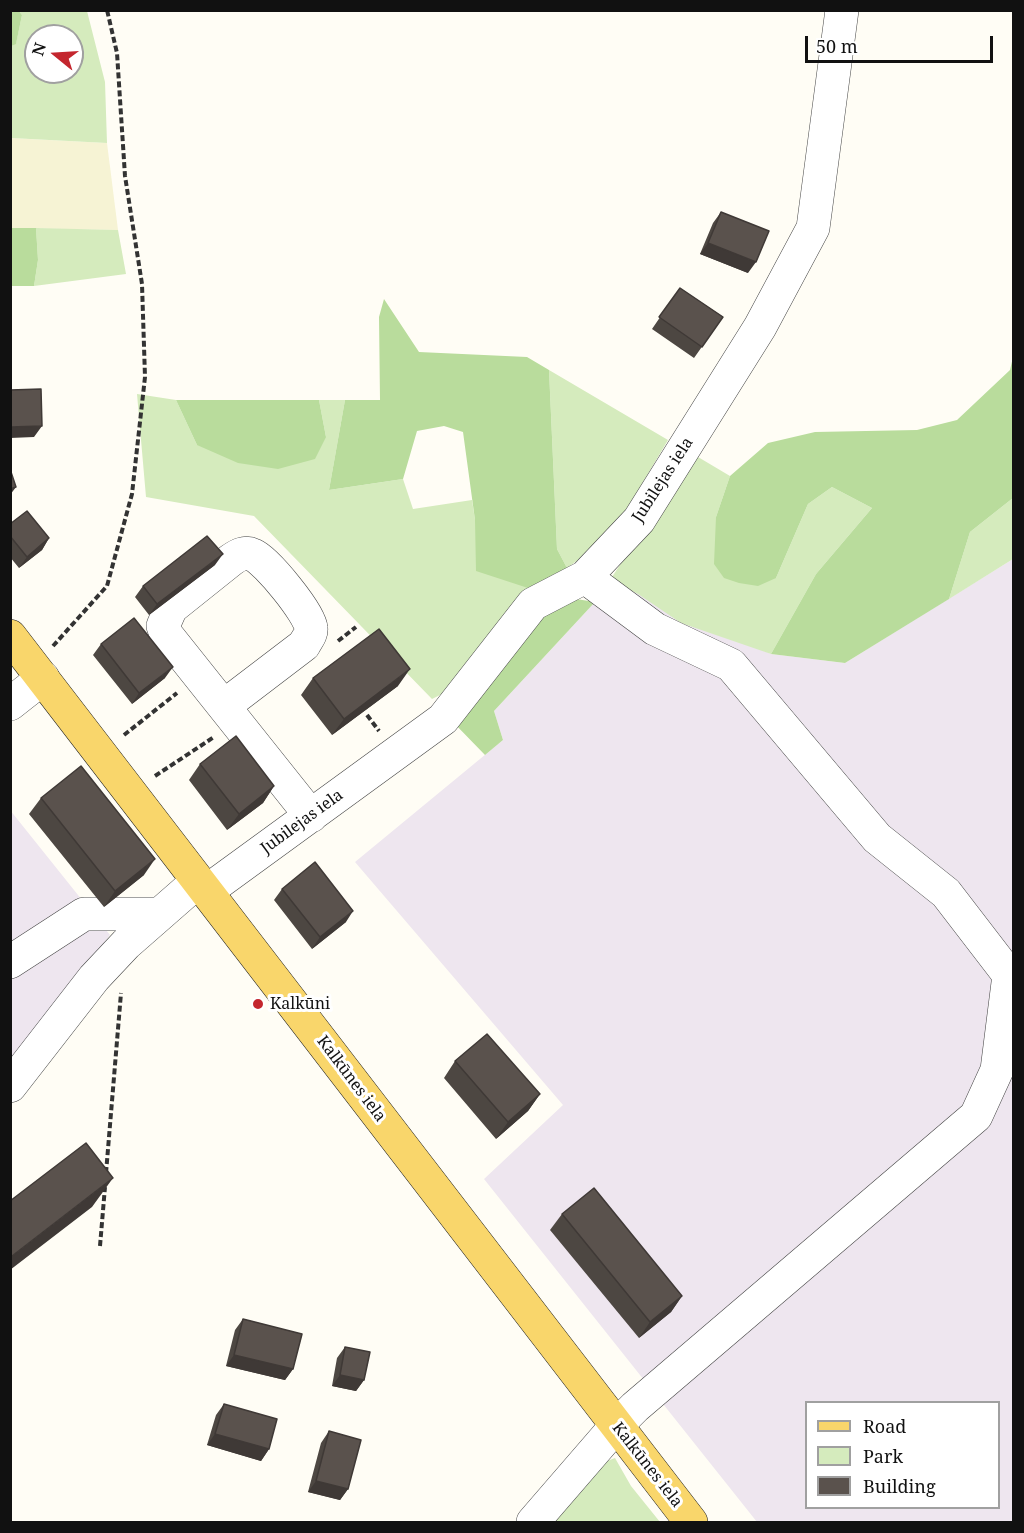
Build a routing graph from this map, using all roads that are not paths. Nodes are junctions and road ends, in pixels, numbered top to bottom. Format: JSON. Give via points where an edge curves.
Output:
{"nodes":[{"id":1,"x":842,"y":10,"type":"edge"},
{"id":2,"x":585,"y":577,"type":"junction"},
{"id":3,"x":10,"y":636,"type":"edge"},
{"id":4,"x":38,"y":672,"type":"junction"},
{"id":5,"x":10,"y":704,"type":"edge"},
{"id":6,"x":224,"y":706,"type":"junction"},
{"id":7,"x":311,"y":816,"type":"junction"},
{"id":8,"x":202,"y":886,"type":"junction"},
{"id":9,"x":159,"y":914,"type":"junction"},
{"id":10,"x":10,"y":962,"type":"edge"},
{"id":11,"x":10,"y":1086,"type":"edge"},
{"id":12,"x":616,"y":1426,"type":"junction"},
{"id":13,"x":533,"y":1522,"type":"edge"},
{"id":14,"x":691,"y":1522,"type":"edge"}],
"edges":[{"from":1,"to":2,"type":"street","name":"Jubilejas iela","via":[[813,228],[760,327],[639,520]]},
{"from":2,"to":7,"type":"street","name":"Jubilejas iela","via":[[533,604],[443,719]]},
{"from":2,"to":12,"type":"street","via":[[655,629],[731,665],[877,838],[946,893],[1009,975],[997,1070],[976,1116]]},
{"from":3,"to":4,"type":"main road","name":"Kalkūnes iela"},
{"from":4,"to":5,"type":"street"},
{"from":4,"to":8,"type":"main road","name":"Kalkūnes iela"},
{"from":6,"to":6,"type":"street","via":[[163,626],[171,608],[231,560],[240,554],[253,555],[269,566],[310,619],[312,631],[304,645]]},
{"from":6,"to":7,"type":"street"},
{"from":7,"to":8,"type":"street","name":"Jubilejas iela"},
{"from":8,"to":9,"type":"street","name":"Jubilejas iela"},
{"from":8,"to":12,"type":"main road","name":"Kalkūnes iela"},
{"from":9,"to":10,"type":"street","via":[[84,914]]},
{"from":9,"to":11,"type":"street","name":"Jubilejas iela","via":[[94,978]]},
{"from":12,"to":13,"type":"street"},
{"from":12,"to":14,"type":"main road","name":"Kalkūnes iela"}]}
